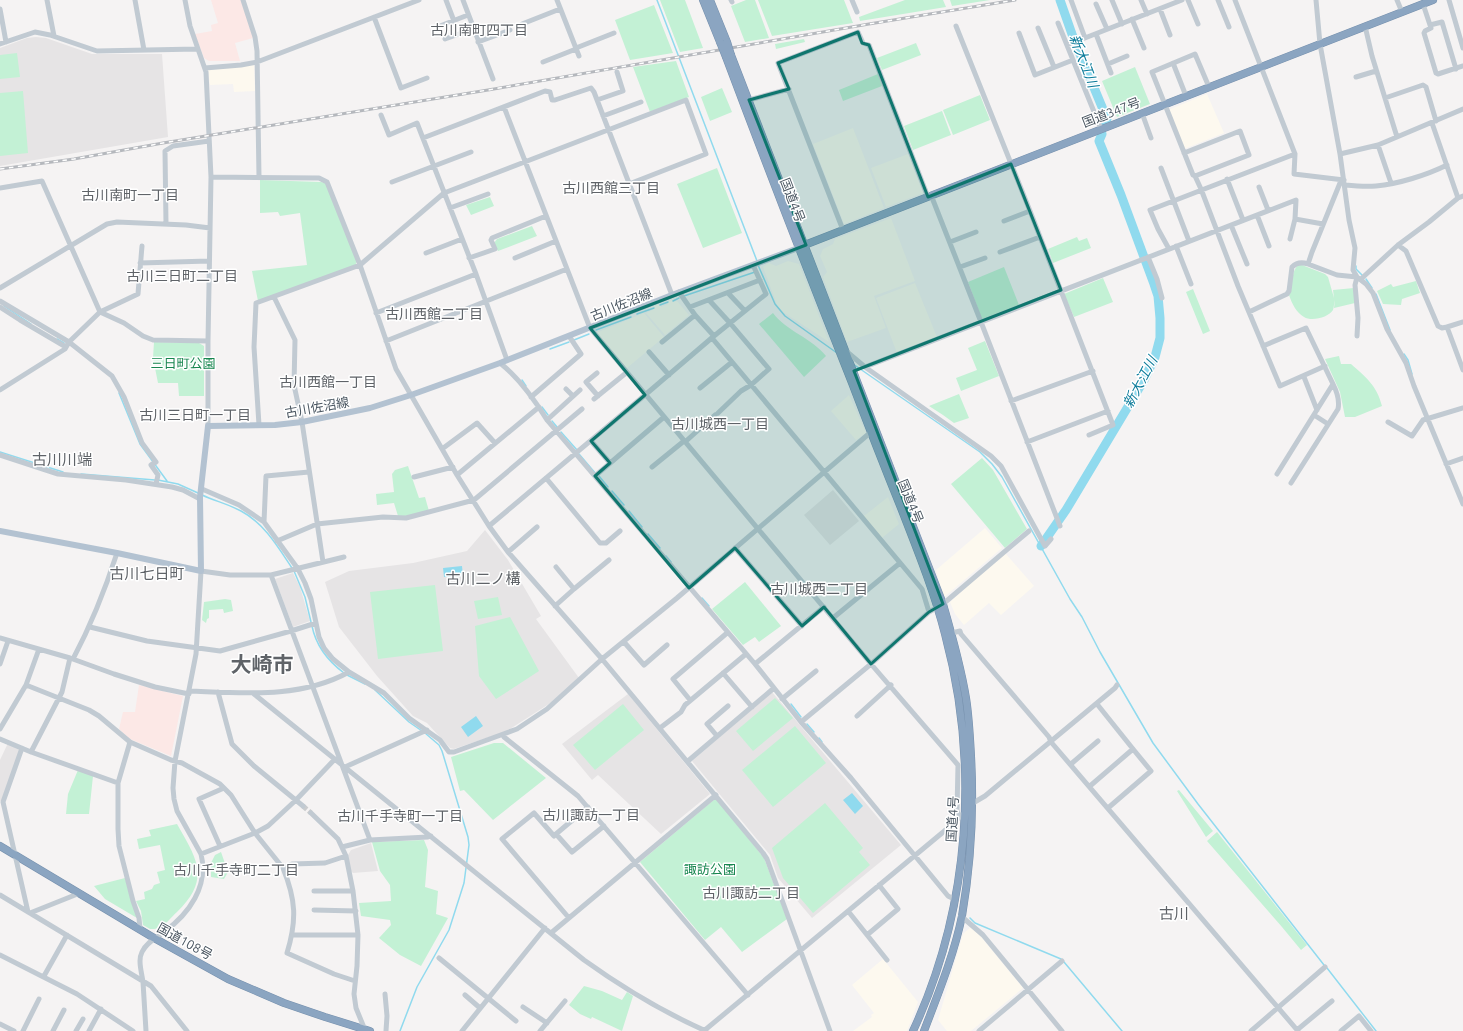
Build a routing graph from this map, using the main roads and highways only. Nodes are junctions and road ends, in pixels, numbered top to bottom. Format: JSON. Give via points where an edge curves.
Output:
{"nodes":[{"id":1,"x":704,"y":0,"type":"edge"},
{"id":2,"x":710,"y":0,"type":"edge"},
{"id":3,"x":1433,"y":0,"type":"edge"},
{"id":4,"x":723,"y":42,"type":"junction"},
{"id":5,"x":728,"y":56,"type":"junction"},
{"id":6,"x":806,"y":245,"type":"junction"},
{"id":7,"x":798,"y":248,"type":"junction"},
{"id":8,"x":844,"y":354,"type":"junction"},
{"id":9,"x":0,"y":531,"type":"edge"},
{"id":10,"x":940,"y":606,"type":"junction"},
{"id":11,"x":0,"y":846,"type":"edge"},
{"id":12,"x":347,"y":1028,"type":"edge"},
{"id":13,"x":366,"y":1031,"type":"edge"},
{"id":14,"x":914,"y":1031,"type":"edge"},
{"id":15,"x":924,"y":1031,"type":"edge"}],
"edges":[{"from":1,"to":4,"type":"highway","name":"国道4号"},
{"from":2,"to":4,"type":"highway","name":"国道4号"},
{"from":3,"to":6,"type":"highway","name":"国道347号"},
{"from":4,"to":5,"type":"highway","name":"国道4号","bridge":true},
{"from":5,"to":6,"type":"highway","name":"国道4号","via":[[749,100]]},
{"from":5,"to":7,"type":"highway","name":"国道4号"},
{"from":6,"to":7,"type":"highway","name":"国道347号"},
{"from":6,"to":8,"type":"highway","name":"国道4号"},
{"from":7,"to":8,"type":"highway","name":"国道4号"},
{"from":7,"to":9,"type":"main road","name":"古川佐沼線","via":[[500,363],[370,408],[302,422],[208,426],[201,494],[201,571]]},
{"from":8,"to":10,"type":"highway","name":"国道4号","via":[[871,432]]},
{"from":8,"to":10,"type":"highway","name":"国道4号","via":[[852,366]]},
{"from":10,"to":14,"type":"highway","name":"国道4号","via":[[961,712],[965,747],[965,811],[960,866],[946,942]]},
{"from":10,"to":15,"type":"highway","name":"国道4号","via":[[952,633],[966,699],[973,803],[969,867],[961,916],[944,977]]},
{"from":11,"to":12,"type":"highway","name":"国道108号","via":[[154,938],[228,978]]},
{"from":12,"to":13,"type":"highway","name":"国道108号"}]}
